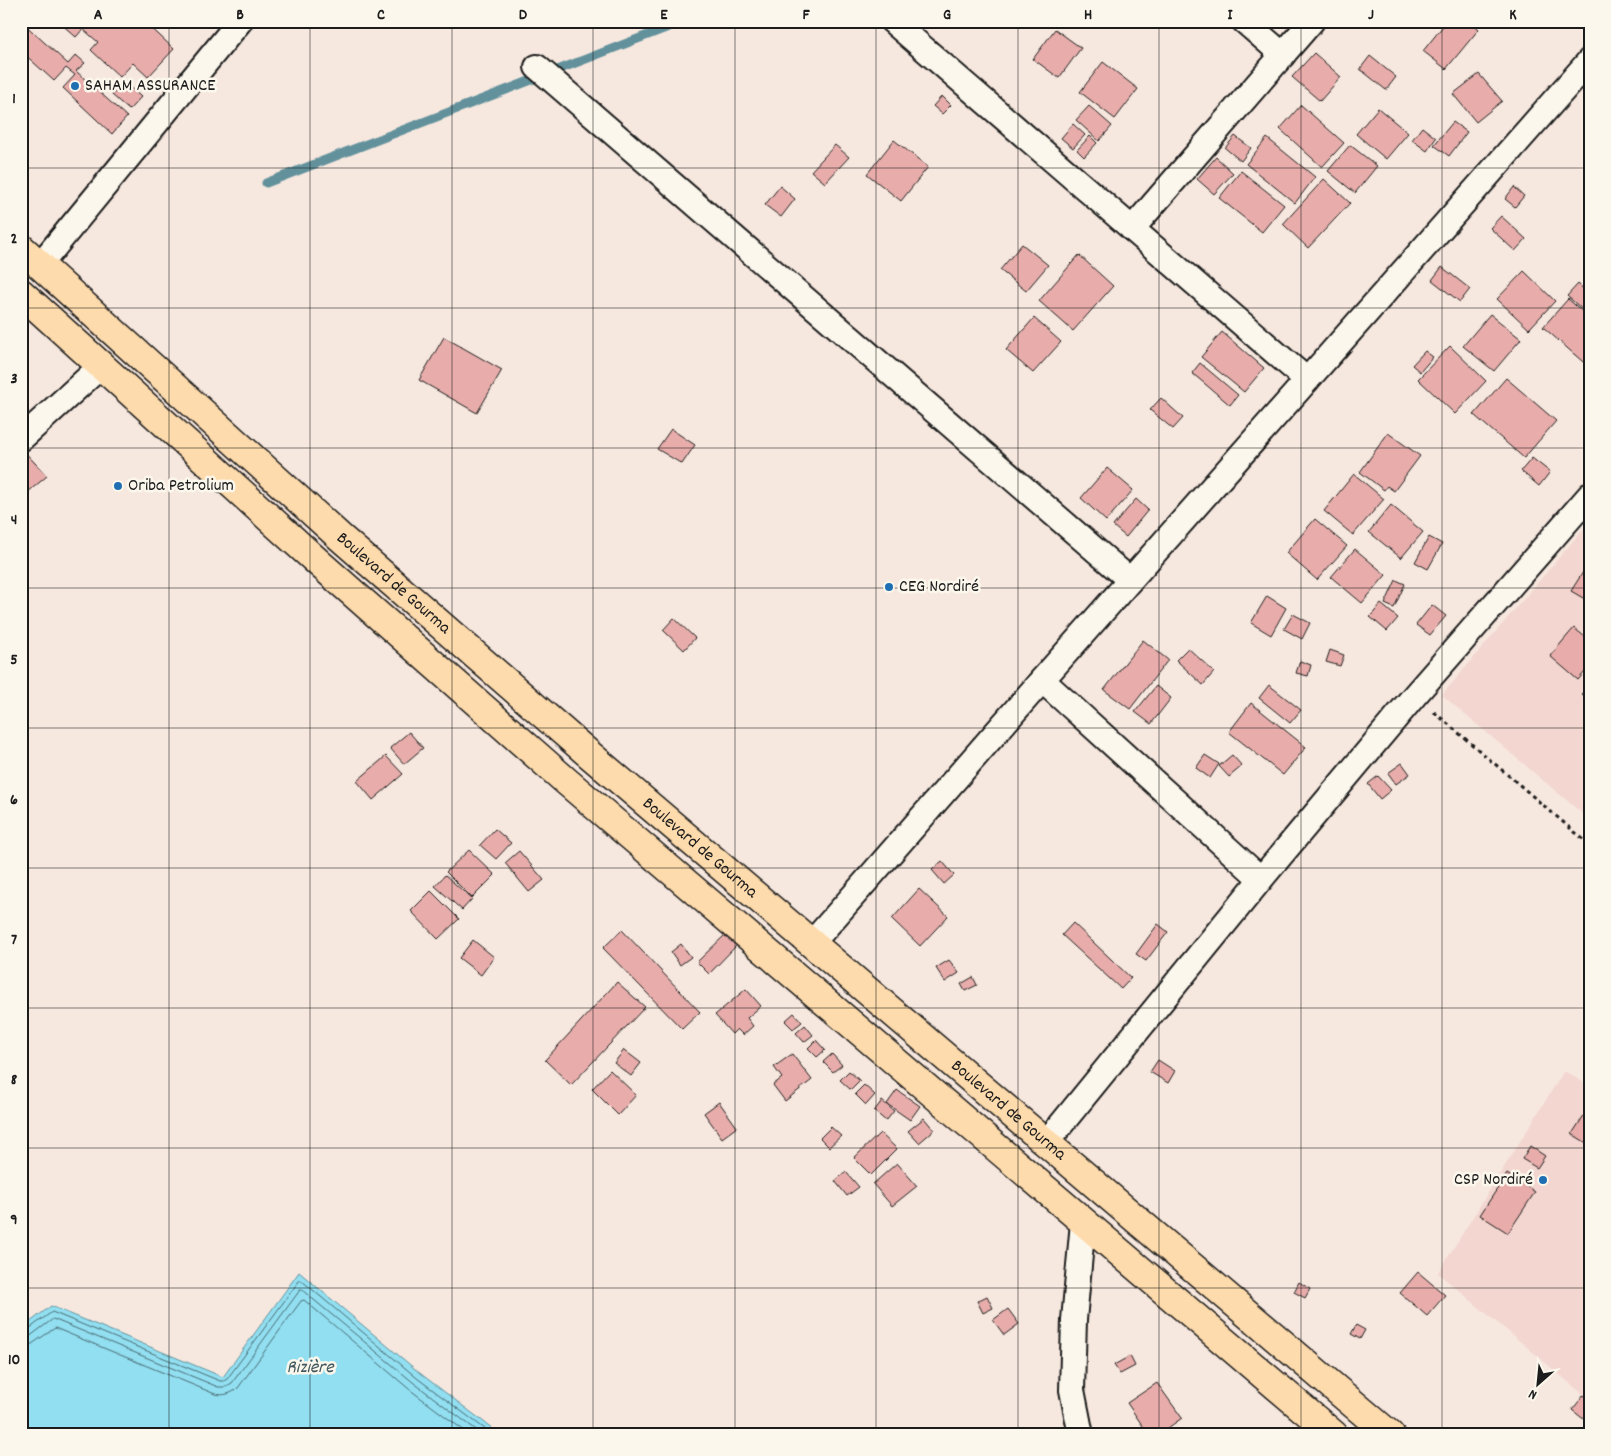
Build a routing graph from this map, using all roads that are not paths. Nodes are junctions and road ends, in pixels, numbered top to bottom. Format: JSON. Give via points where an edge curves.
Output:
{"nodes":[{"id":1,"x":240,"y":21,"type":"edge"},
{"id":2,"x":892,"y":21,"type":"edge"},
{"id":3,"x":1244,"y":21,"type":"edge"},
{"id":4,"x":1312,"y":21,"type":"edge"},
{"id":5,"x":1283,"y":55,"type":"junction"},
{"id":6,"x":1590,"y":60,"type":"edge"},
{"id":7,"x":537,"y":67,"type":"dead end"},
{"id":8,"x":1132,"y":229,"type":"junction"},
{"id":9,"x":30,"y":257,"type":"edge"},
{"id":10,"x":21,"y":293,"type":"edge"},
{"id":11,"x":100,"y":366,"type":"junction"},
{"id":12,"x":1307,"y":380,"type":"junction"},
{"id":13,"x":21,"y":438,"type":"edge"},
{"id":14,"x":1590,"y":495,"type":"edge"},
{"id":15,"x":1130,"y":580,"type":"junction"},
{"id":16,"x":1042,"y":680,"type":"junction"},
{"id":17,"x":1261,"y":880,"type":"junction"},
{"id":18,"x":812,"y":943,"type":"junction"},
{"id":19,"x":1046,"y":1143,"type":"junction"},
{"id":20,"x":1024,"y":1171,"type":"junction"},
{"id":21,"x":1082,"y":1222,"type":"junction"},
{"id":22,"x":1081,"y":1435,"type":"edge"},
{"id":23,"x":1334,"y":1435,"type":"edge"},
{"id":24,"x":1390,"y":1435,"type":"edge"}],
"edges":[{"from":1,"to":9,"type":"street"},
{"from":2,"to":8,"type":"street"},
{"from":3,"to":5,"type":"street"},
{"from":4,"to":5,"type":"street"},
{"from":5,"to":8,"type":"street"},
{"from":6,"to":12,"type":"street"},
{"from":7,"to":15,"type":"street"},
{"from":8,"to":12,"type":"street"},
{"from":9,"to":18,"type":"highway","name":"Boulevard de Gourma","via":[[349,545]]},
{"from":10,"to":11,"type":"highway","name":"Boulevard de Gourma"},
{"from":11,"to":13,"type":"street"},
{"from":11,"to":20,"type":"highway","name":"Boulevard de Gourma","via":[[566,781]]},
{"from":12,"to":15,"type":"street"},
{"from":14,"to":17,"type":"street","via":[[1415,695]]},
{"from":15,"to":16,"type":"street"},
{"from":16,"to":17,"type":"street"},
{"from":16,"to":18,"type":"street"},
{"from":17,"to":19,"type":"street"},
{"from":18,"to":19,"type":"highway","name":"Boulevard de Gourma"},
{"from":19,"to":20,"type":"highway"},
{"from":19,"to":24,"type":"highway","name":"Boulevard de Gourma"},
{"from":20,"to":21,"type":"highway","name":"Boulevard de Gourma"},
{"from":21,"to":22,"type":"street","via":[[1072,1390]]},
{"from":21,"to":23,"type":"highway","name":"Boulevard de Gourma"}]}
